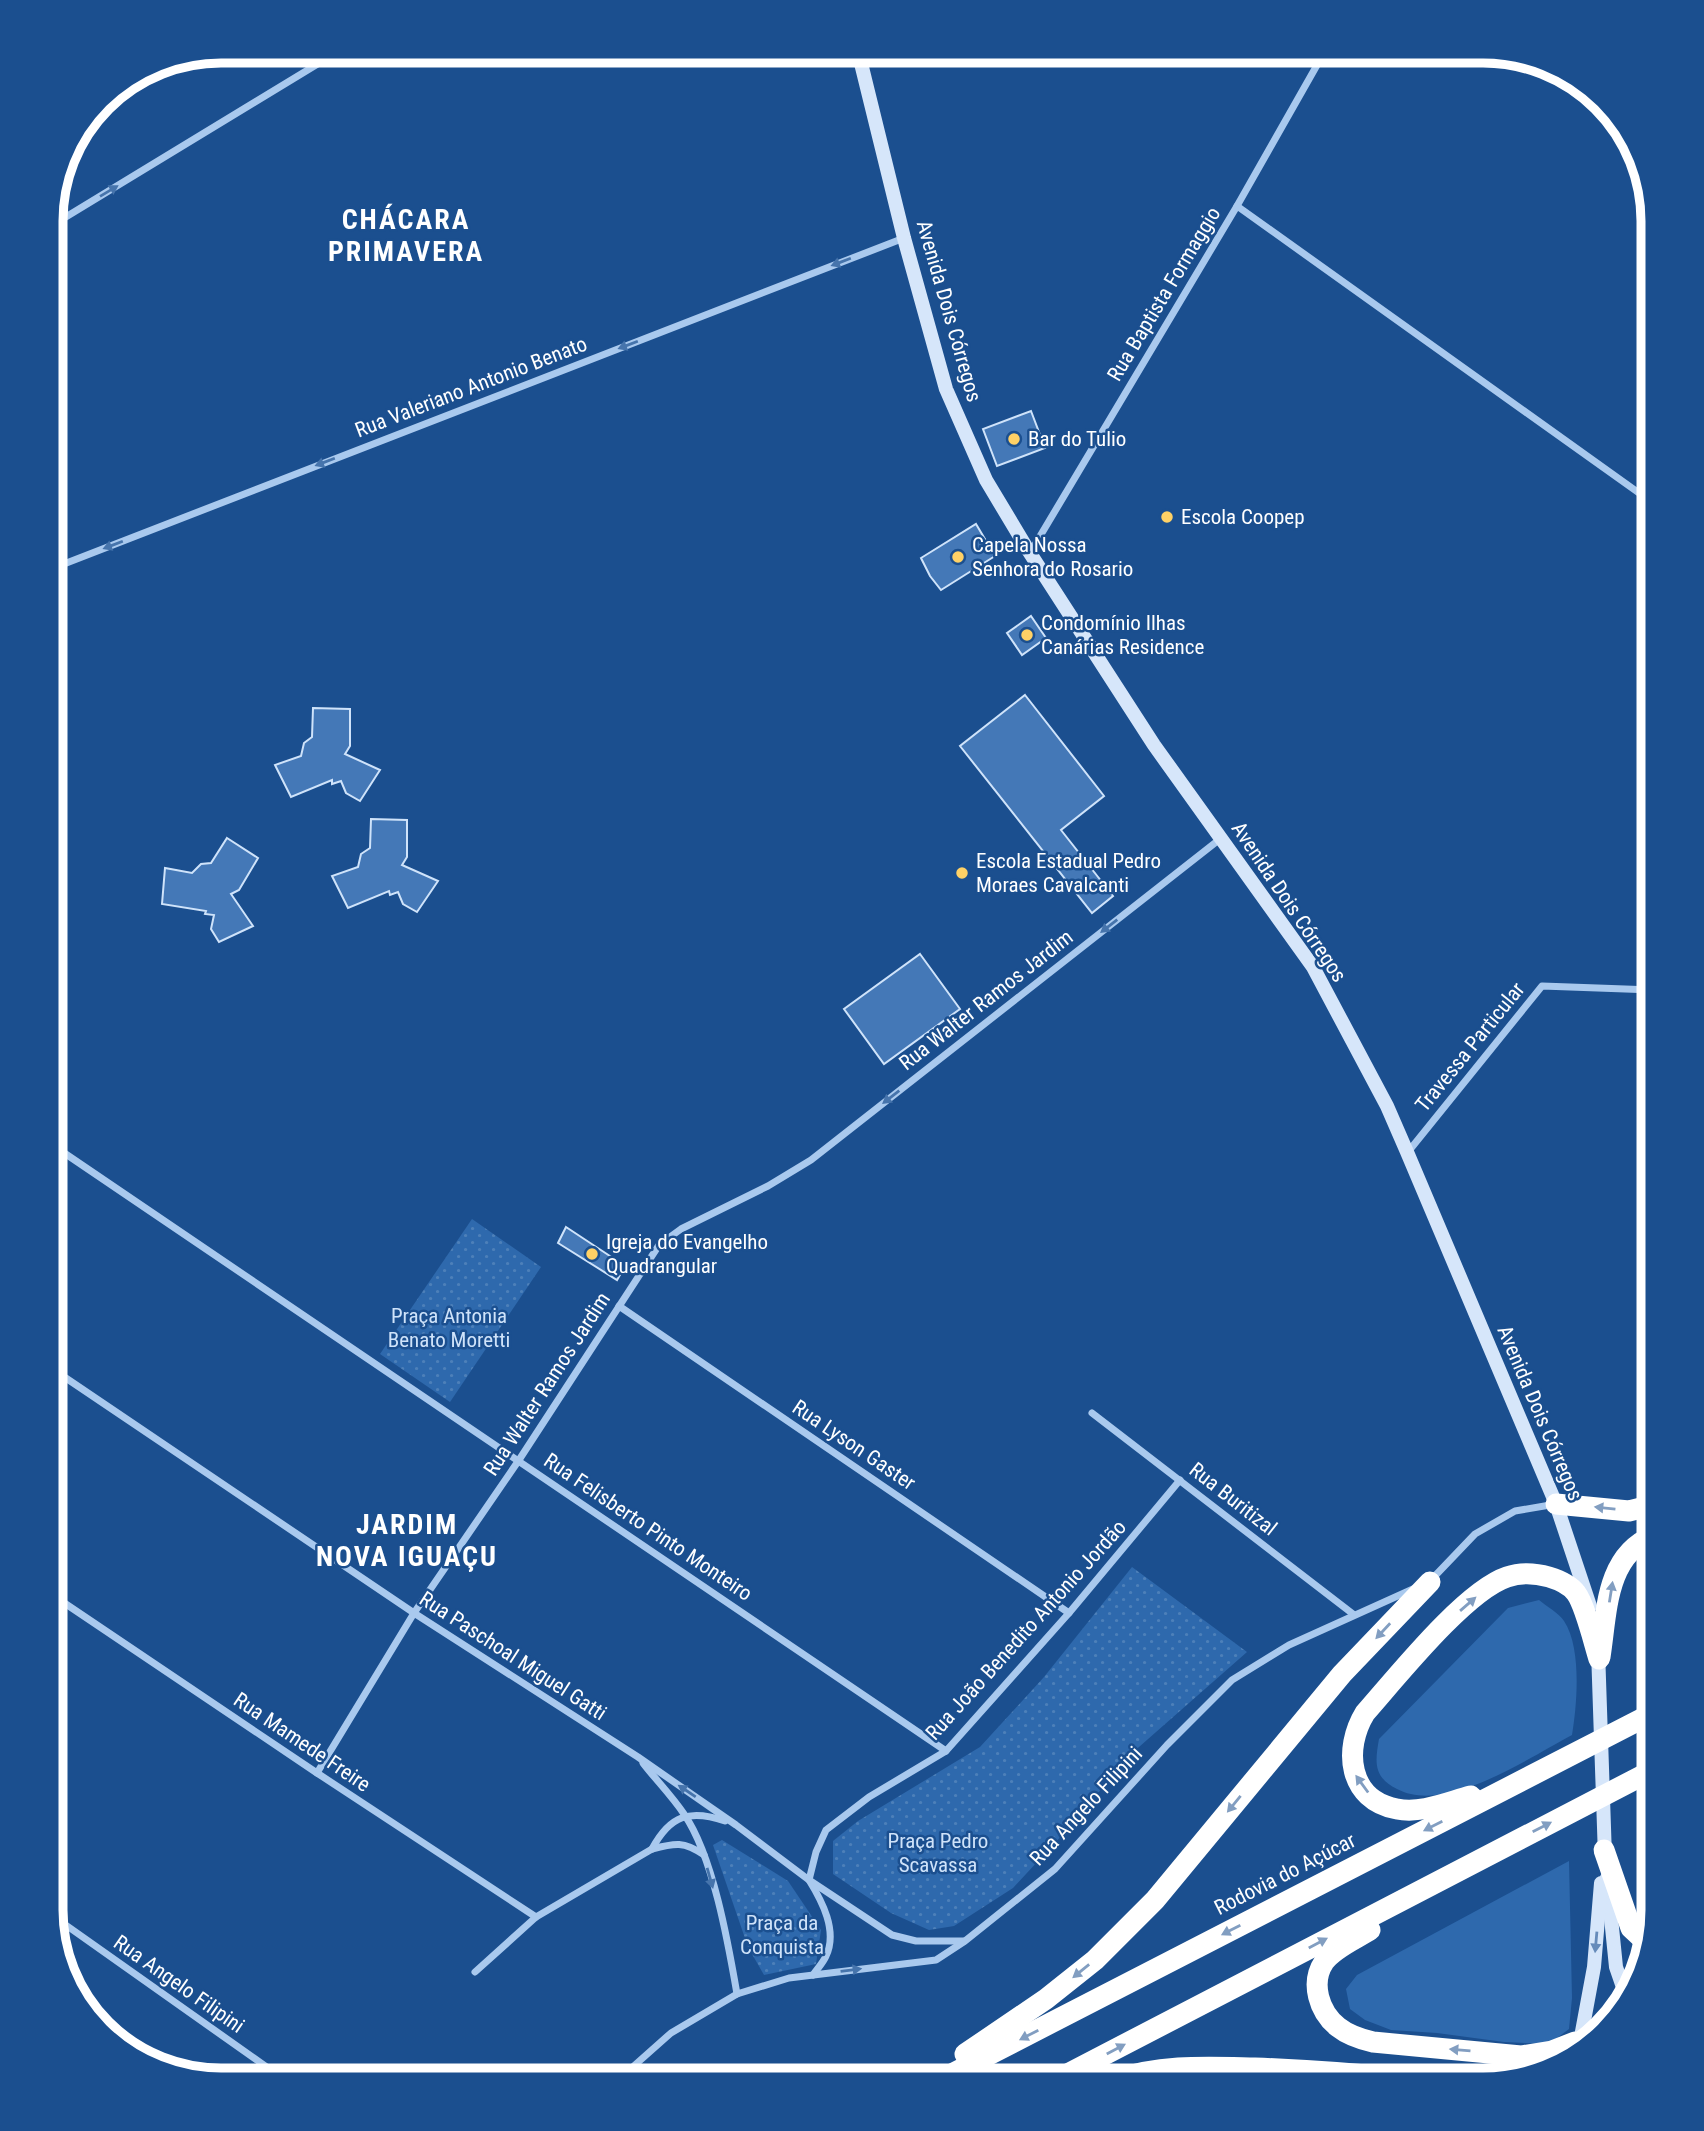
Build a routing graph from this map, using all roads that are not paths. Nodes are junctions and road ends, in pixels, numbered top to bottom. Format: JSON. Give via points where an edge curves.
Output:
{"nodes":[{"id":1,"x":319,"y":63,"type":"edge"},
{"id":2,"x":861,"y":63,"type":"edge"},
{"id":3,"x":1318,"y":63,"type":"edge"},
{"id":4,"x":1237,"y":206,"type":"junction"},
{"id":5,"x":63,"y":219,"type":"edge"},
{"id":6,"x":904,"y":238,"type":"junction"},
{"id":7,"x":1641,"y":494,"type":"edge"},
{"id":8,"x":1030,"y":554,"type":"junction"},
{"id":9,"x":63,"y":564,"type":"edge"},
{"id":10,"x":1220,"y":839,"type":"junction"},
{"id":11,"x":1641,"y":990,"type":"edge"},
{"id":12,"x":63,"y":1152,"type":"edge"},
{"id":13,"x":1407,"y":1152,"type":"junction"},
{"id":14,"x":619,"y":1306,"type":"junction"},
{"id":15,"x":63,"y":1376,"type":"edge"},
{"id":16,"x":1092,"y":1413,"type":"dead end"},
{"id":17,"x":519,"y":1460,"type":"junction"},
{"id":18,"x":1180,"y":1480,"type":"junction"},
{"id":19,"x":1556,"y":1504,"type":"junction"},
{"id":20,"x":1641,"y":1508,"type":"edge"},
{"id":21,"x":1641,"y":1542,"type":"edge"},
{"id":22,"x":1430,"y":1582,"type":"junction"},
{"id":23,"x":63,"y":1602,"type":"edge"},
{"id":24,"x":414,"y":1613,"type":"junction"},
{"id":25,"x":1069,"y":1613,"type":"junction"},
{"id":26,"x":1353,"y":1614,"type":"junction"},
{"id":27,"x":1599,"y":1662,"type":"junction"},
{"id":28,"x":1641,"y":1719,"type":"edge"},
{"id":29,"x":946,"y":1751,"type":"junction"},
{"id":30,"x":638,"y":1758,"type":"junction"},
{"id":31,"x":317,"y":1773,"type":"junction"},
{"id":32,"x":1641,"y":1776,"type":"edge"},
{"id":33,"x":1515,"y":1783,"type":"junction"},
{"id":34,"x":685,"y":1815,"type":"junction"},
{"id":35,"x":736,"y":1825,"type":"junction"},
{"id":36,"x":1604,"y":1846,"type":"junction"},
{"id":37,"x":652,"y":1849,"type":"junction"},
{"id":38,"x":704,"y":1855,"type":"junction"},
{"id":39,"x":1481,"y":1858,"type":"junction"},
{"id":40,"x":809,"y":1880,"type":"junction"},
{"id":41,"x":536,"y":1917,"type":"junction"},
{"id":42,"x":64,"y":1924,"type":"edge"},
{"id":43,"x":1639,"y":1935,"type":"edge"},
{"id":44,"x":965,"y":1941,"type":"junction"},
{"id":45,"x":475,"y":1972,"type":"dead end"},
{"id":46,"x":813,"y":1975,"type":"junction"},
{"id":47,"x":1622,"y":1985,"type":"edge"},
{"id":48,"x":737,"y":1994,"type":"junction"},
{"id":49,"x":1576,"y":2037,"type":"edge"},
{"id":50,"x":1557,"y":2050,"type":"edge"},
{"id":51,"x":268,"y":2068,"type":"edge"},
{"id":52,"x":632,"y":2068,"type":"edge"},
{"id":53,"x":944,"y":2068,"type":"edge"},
{"id":54,"x":963,"y":2068,"type":"edge"},
{"id":55,"x":1079,"y":2068,"type":"edge"},
{"id":56,"x":1178,"y":2068,"type":"edge"},
{"id":57,"x":1237,"y":2068,"type":"edge"}],
"edges":[{"from":5,"to":1,"type":"street","one_way":true},
{"from":2,"to":6,"type":"street","name":"Avenida Dois Córregos"},
{"from":3,"to":4,"type":"street","name":"Rua Baptista Formaggio"},
{"from":4,"to":7,"type":"street"},
{"from":4,"to":8,"type":"street","name":"Rua Baptista Formaggio"},
{"from":6,"to":8,"type":"street","name":"Avenida Dois Córregos","via":[[946,389],[986,480]]},
{"from":6,"to":9,"type":"street","name":"Rua Valeriano Antonio Benato","one_way":true},
{"from":8,"to":10,"type":"street","name":"Avenida Dois Córregos"},
{"from":10,"to":13,"type":"street","name":"Avenida Dois Córregos","via":[[1313,967]]},
{"from":10,"to":14,"type":"street","name":"Rua Walter Ramos Jardim","one_way":true,"via":[[811,1160],[659,1245]]},
{"from":11,"to":13,"type":"street","name":"Travessa Particular","via":[[1542,986]]},
{"from":12,"to":17,"type":"street","name":"Rua Felisberto Pinto Monteiro"},
{"from":13,"to":19,"type":"street","name":"Avenida Dois Córregos"},
{"from":14,"to":17,"type":"street","name":"Rua Walter Ramos Jardim"},
{"from":14,"to":25,"type":"street","name":"Rua Lyson Gaster"},
{"from":15,"to":24,"type":"street","name":"Rua Paschoal Miguel Gatti"},
{"from":16,"to":18,"type":"street","name":"Rua Buritizal"},
{"from":17,"to":24,"type":"street","name":"Rua Walter Ramos Jardim"},
{"from":17,"to":29,"type":"street","name":"Rua Felisberto Pinto Monteiro"},
{"from":18,"to":25,"type":"street","name":"Rua João Benedito Antonio Jordão"},
{"from":18,"to":26,"type":"street","name":"Rua Buritizal"},
{"from":20,"to":19,"type":"highway","one_way":true,"via":[[1629,1511]]},
{"from":19,"to":22,"type":"street","name":"Rua Angelo Filipini","via":[[1515,1511],[1475,1534]]},
{"from":19,"to":27,"type":"street","name":"Avenida Dois Córregos","via":[[1584,1586]]},
{"from":27,"to":21,"type":"highway","one_way":true,"via":[[1613,1580],[1620,1562]]},
{"from":22,"to":26,"type":"street","name":"Rua Angelo Filipini"},
{"from":22,"to":53,"type":"highway","one_way":true,"via":[[1342,1674],[1155,1900],[1095,1960]]},
{"from":23,"to":31,"type":"street","name":"Rua Mamede Freire"},
{"from":24,"to":30,"type":"street","name":"Rua Paschoal Miguel Gatti"},
{"from":24,"to":31,"type":"street","name":"Rua Walter Ramos Jardim"},
{"from":25,"to":29,"type":"street","name":"Rua João Benedito Antonio Jordão"},
{"from":26,"to":44,"type":"street","name":"Rua Angelo Filipini","via":[[1289,1645],[1233,1680],[1055,1869]]},
{"from":33,"to":27,"type":"highway","one_way":true,"via":[[1438,1805],[1396,1809],[1361,1786],[1351,1761],[1354,1736],[1364,1713],[1431,1640],[1466,1605],[1507,1577],[1538,1574],[1566,1584],[1577,1594]]},
{"from":27,"to":36,"type":"street","name":"Avenida Dois Córregos"},
{"from":28,"to":33,"type":"highway","name":"Rodovia do Açúcar"},
{"from":29,"to":40,"type":"street","name":"Rua João Benedito Antonio Jordão","via":[[869,1797],[826,1830]]},
{"from":30,"to":34,"type":"street"},
{"from":35,"to":30,"type":"street","name":"Rua Paschoal Miguel Gatti","one_way":true},
{"from":31,"to":41,"type":"street","name":"Rua Mamede Freire"},
{"from":39,"to":32,"type":"highway","one_way":true},
{"from":33,"to":54,"type":"highway","name":"Rodovia do Açúcar","one_way":true},
{"from":34,"to":35,"type":"street","via":[[707,1815]]},
{"from":34,"to":37,"type":"street","via":[[659,1834]]},
{"from":34,"to":38,"type":"street"},
{"from":35,"to":40,"type":"street","name":"Rua Paschoal Miguel Gatti"},
{"from":36,"to":43,"type":"highway","via":[[1631,1928]]},
{"from":36,"to":47,"type":"street","name":"Avenida Dois Córregos","via":[[1616,1967]]},
{"from":36,"to":49,"type":"street","name":"Avenida Dois Córregos","one_way":true,"via":[[1594,1967]]},
{"from":37,"to":38,"type":"street","via":[[690,1845]]},
{"from":37,"to":41,"type":"street"},
{"from":38,"to":48,"type":"street","one_way":true},
{"from":50,"to":39,"type":"highway","one_way":true,"via":[[1521,2056],[1373,2042],[1339,2027],[1320,2003],[1319,1974],[1330,1956]]},
{"from":55,"to":39,"type":"highway","one_way":true},
{"from":40,"to":44,"type":"street","name":"Rua Paschoal Miguel Gatti","via":[[892,1935],[916,1941]]},
{"from":40,"to":46,"type":"street","via":[[823,1903],[830,1935],[827,1955]]},
{"from":41,"to":45,"type":"street"},
{"from":42,"to":51,"type":"street","name":"Rua Angelo Filipini"},
{"from":46,"to":44,"type":"street","name":"Rua Angelo Filipini","one_way":true,"via":[[936,1959]]},
{"from":46,"to":48,"type":"street","name":"Rua Angelo Filipini"},
{"from":48,"to":52,"type":"street","name":"Rua Angelo Filipini","via":[[671,2033]]},
{"from":56,"to":57,"type":"highway"}]}
